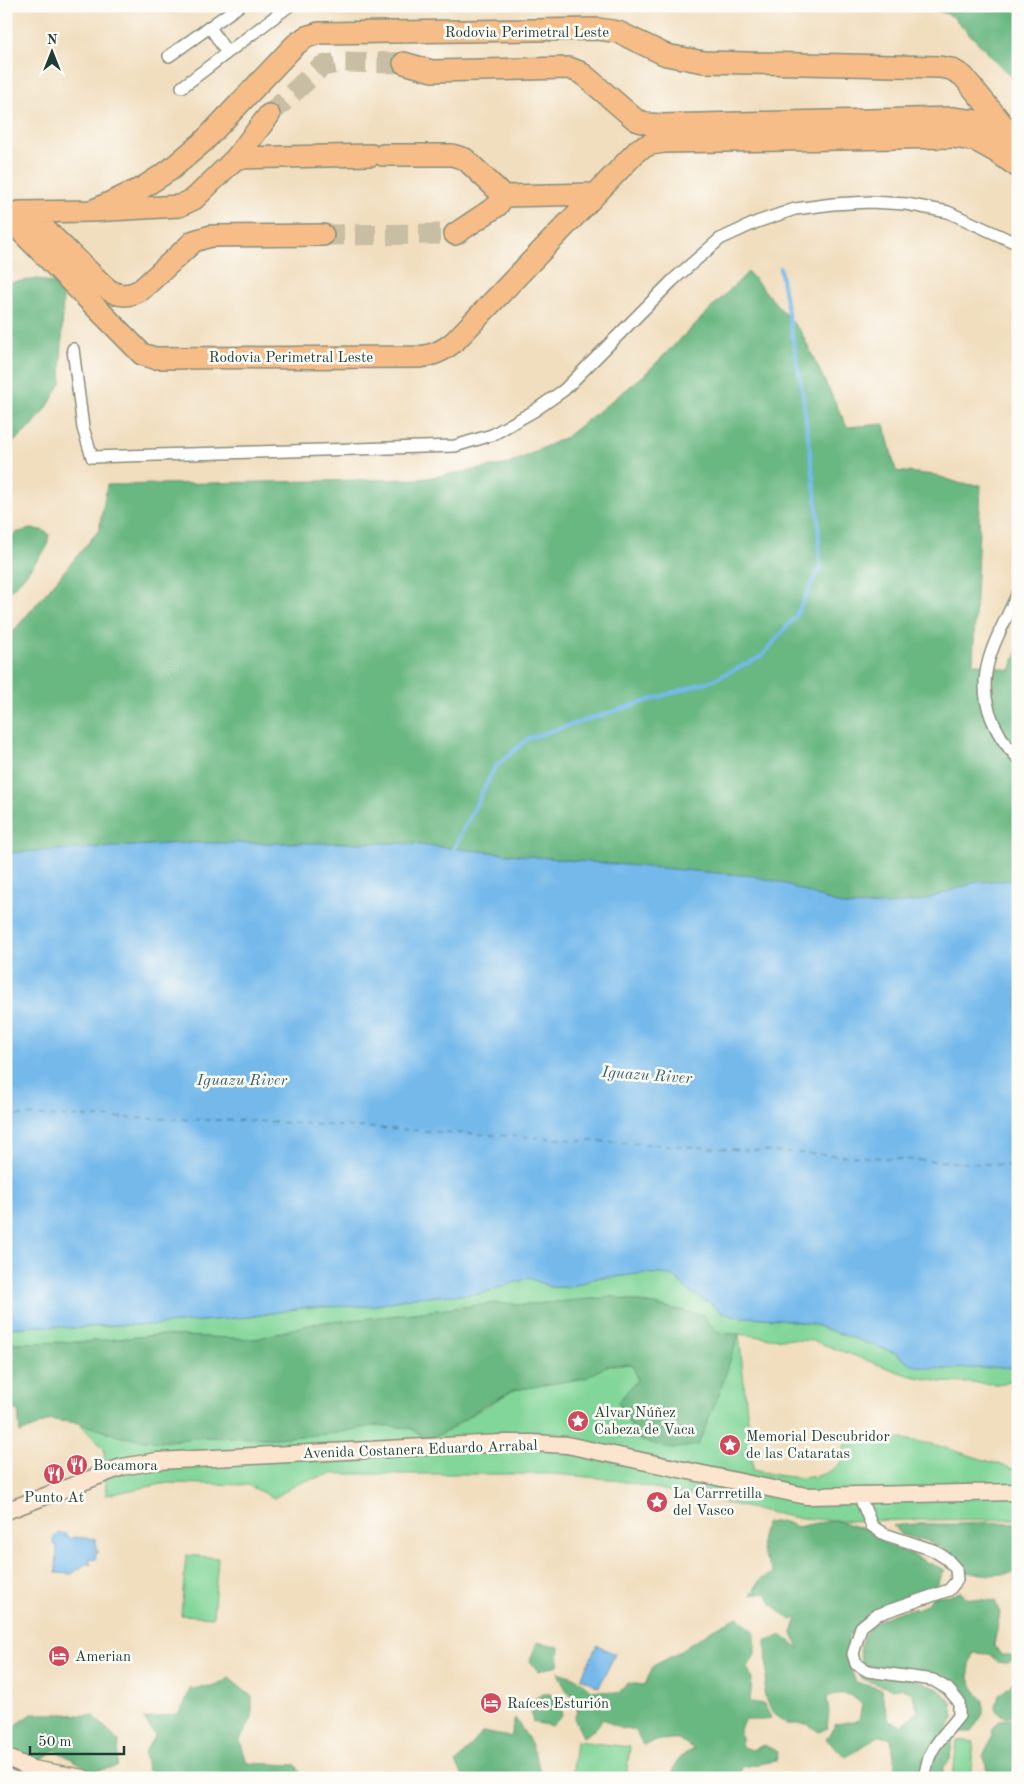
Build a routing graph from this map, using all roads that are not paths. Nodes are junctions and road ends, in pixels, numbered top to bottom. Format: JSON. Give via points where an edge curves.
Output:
{"nodes":[{"id":1,"x":239,"y":6,"type":"edge"},
{"id":2,"x":289,"y":6,"type":"edge"},
{"id":3,"x":210,"y":27,"type":"junction"},
{"id":4,"x":227,"y":53,"type":"junction"},
{"id":5,"x":169,"y":56,"type":"dead end"},
{"id":6,"x":404,"y":63,"type":"tunnel mouth"},
{"id":7,"x":182,"y":87,"type":"dead end"},
{"id":8,"x":269,"y":115,"type":"tunnel mouth"},
{"id":9,"x":204,"y":141,"type":"junction"},
{"id":10,"x":1018,"y":143,"type":"edge"},
{"id":11,"x":232,"y":161,"type":"junction"},
{"id":12,"x":1018,"y":166,"type":"edge"},
{"id":13,"x":596,"y":194,"type":"junction"},
{"id":14,"x":504,"y":196,"type":"junction"},
{"id":15,"x":92,"y":211,"type":"junction"},
{"id":16,"x":17,"y":212,"type":"edge"},
{"id":17,"x":6,"y":216,"type":"edge"},
{"id":18,"x":455,"y":234,"type":"tunnel mouth"},
{"id":19,"x":323,"y":235,"type":"tunnel mouth"},
{"id":20,"x":1018,"y":244,"type":"edge"},
{"id":21,"x":73,"y":349,"type":"dead end"},
{"id":22,"x":1018,"y":593,"type":"edge"},
{"id":23,"x":1018,"y":758,"type":"edge"},
{"id":24,"x":1018,"y":1492,"type":"edge"},
{"id":25,"x":859,"y":1495,"type":"junction"},
{"id":26,"x":6,"y":1511,"type":"edge"},
{"id":27,"x":6,"y":1757,"type":"edge"},
{"id":28,"x":83,"y":1778,"type":"edge"},
{"id":29,"x":926,"y":1778,"type":"edge"}],
"edges":[{"from":1,"to":3,"type":"street"},
{"from":2,"to":4,"type":"street"},
{"from":3,"to":4,"type":"street"},
{"from":3,"to":5,"type":"street"},
{"from":4,"to":7,"type":"street"},
{"from":6,"to":10,"type":"highway","name":"Rodovia Perimetral Leste","via":[[432,71],[569,68],[579,72],[636,120],[650,124],[952,118],[976,121]]},
{"from":8,"to":11,"type":"highway","name":"Rodovia Perimetral Leste"},
{"from":9,"to":10,"type":"highway","name":"Rodovia Perimetral Leste","via":[[295,45],[319,33],[598,29],[618,32],[666,56],[704,62],[951,69],[963,76]]},
{"from":9,"to":11,"type":"highway"},
{"from":9,"to":15,"type":"highway","name":"Rodovia Perimetral Leste","via":[[170,170],[142,188]]},
{"from":11,"to":14,"type":"highway","via":[[452,155],[465,159]]},
{"from":11,"to":15,"type":"highway","name":"Rodovia Perimetral Leste","via":[[194,200],[179,206]]},
{"from":12,"to":13,"type":"highway","name":"Rodovia Perimetral Leste","via":[[975,140],[954,137],[664,142],[640,149]]},
{"from":13,"to":14,"type":"highway"},
{"from":13,"to":17,"type":"highway","name":"Rodovia Perimetral Leste","via":[[455,341],[433,355],[419,357],[154,358],[142,354]]},
{"from":14,"to":18,"type":"highway","via":[[497,206]]},
{"from":15,"to":16,"type":"highway","name":"Rodovia Perimetral Leste"},
{"from":16,"to":19,"type":"highway","name":"Rodovia Perimetral Leste","via":[[113,294],[122,296],[133,295],[142,289],[194,241],[211,236]]},
{"from":20,"to":21,"type":"street","via":[[948,212],[906,204],[832,204],[795,209],[757,222],[713,245],[673,280],[564,390],[492,435],[455,446],[92,457],[83,428]]},
{"from":22,"to":23,"type":"street","via":[[990,654],[984,679],[987,708],[1001,738]]},
{"from":24,"to":25,"type":"main road","name":"Avenida Costanera Eduardo Arrabal"},
{"from":25,"to":26,"type":"main road","name":"Avenida Costanera Eduardo Arrabal","via":[[806,1496],[567,1445],[501,1443],[157,1461],[122,1467]]},
{"from":25,"to":29,"type":"street","via":[[872,1526],[884,1534],[933,1550],[956,1569],[957,1580],[949,1590],[876,1615],[860,1627],[853,1654],[856,1664],[868,1672],[933,1680],[948,1689],[959,1702],[960,1716],[930,1753]]},
{"from":27,"to":28,"type":"main road","via":[[32,1769]]}]}
